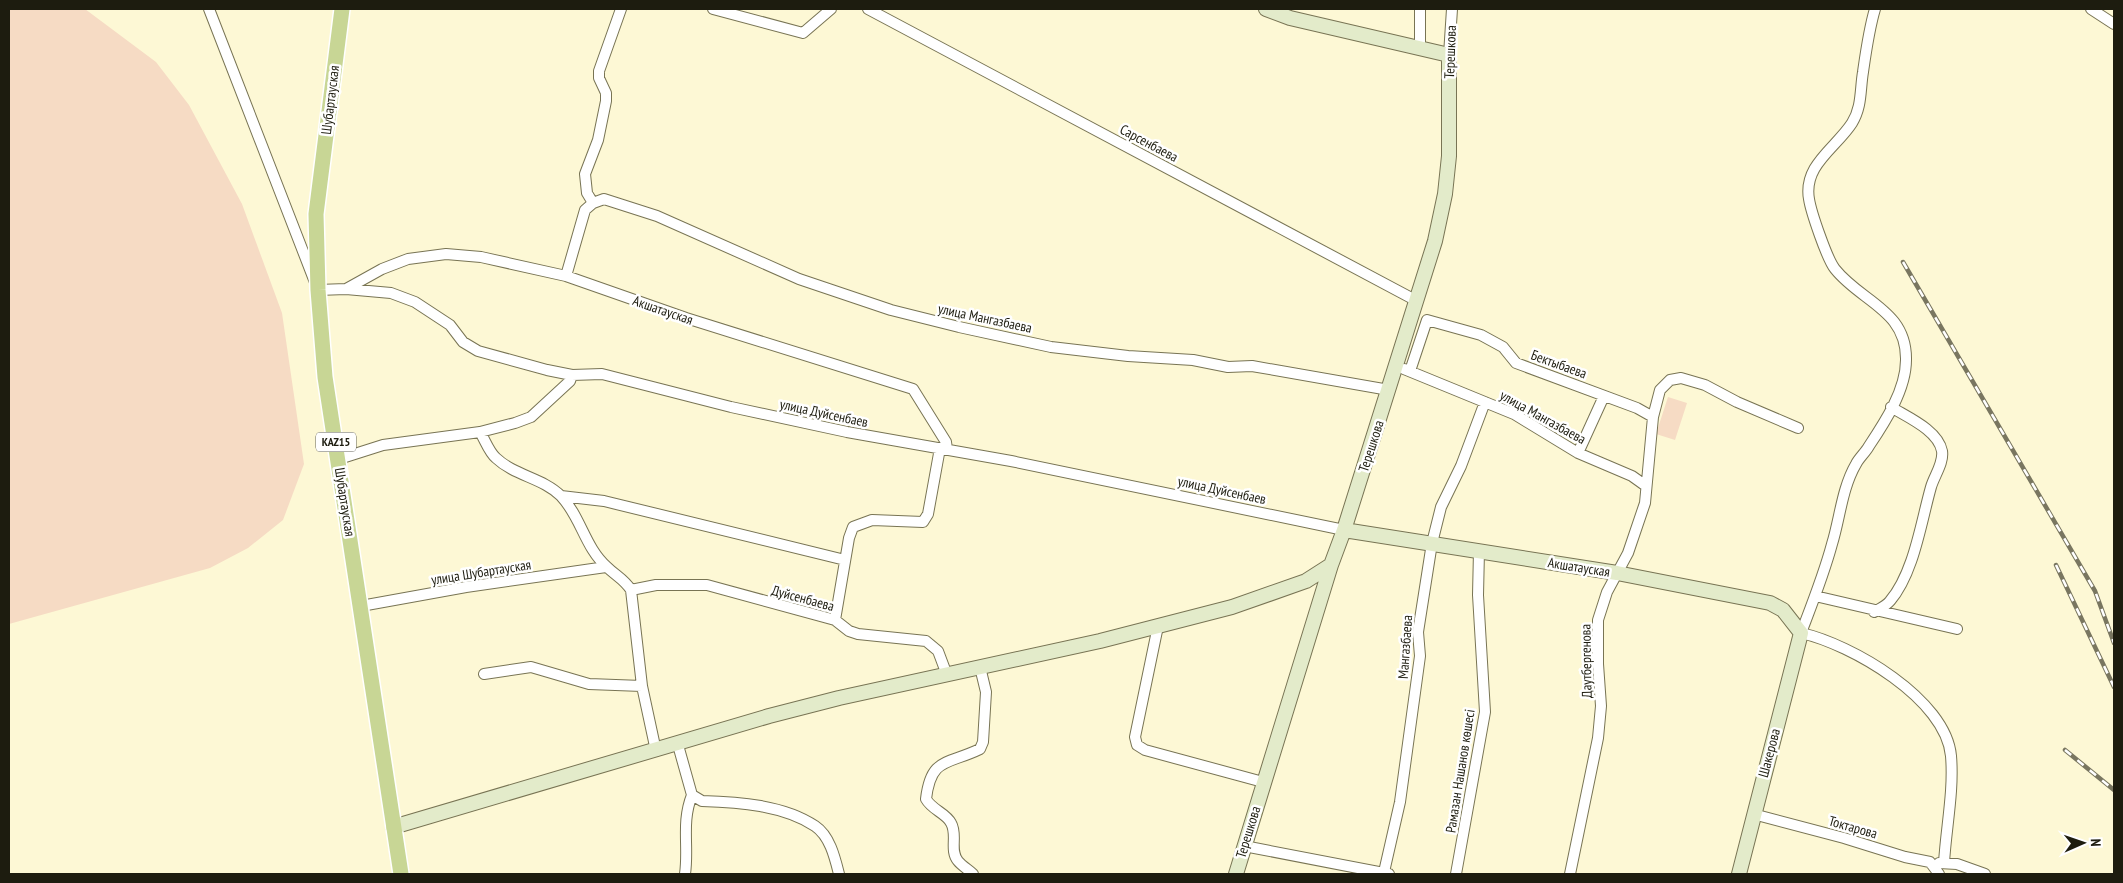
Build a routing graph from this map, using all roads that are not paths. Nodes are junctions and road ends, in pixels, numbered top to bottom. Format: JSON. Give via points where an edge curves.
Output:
{"nodes":[{"id":1,"x":209,"y":9,"type":"edge"},
{"id":2,"x":342,"y":9,"type":"edge"},
{"id":3,"x":621,"y":9,"type":"edge"},
{"id":4,"x":714,"y":9,"type":"edge"},
{"id":5,"x":831,"y":9,"type":"edge"},
{"id":6,"x":868,"y":9,"type":"edge"},
{"id":7,"x":1266,"y":9,"type":"edge"},
{"id":8,"x":1420,"y":9,"type":"edge"},
{"id":9,"x":1452,"y":9,"type":"edge"},
{"id":10,"x":1875,"y":9,"type":"edge"},
{"id":11,"x":2091,"y":9,"type":"edge"},
{"id":12,"x":2114,"y":24,"type":"edge"},
{"id":13,"x":1420,"y":48,"type":"junction"},
{"id":14,"x":1449,"y":55,"type":"junction"},
{"id":15,"x":593,"y":203,"type":"junction"},
{"id":16,"x":566,"y":276,"type":"junction"},
{"id":17,"x":346,"y":289,"type":"junction"},
{"id":18,"x":318,"y":290,"type":"junction"},
{"id":19,"x":1417,"y":301,"type":"junction"},
{"id":20,"x":1396,"y":367,"type":"junction"},
{"id":21,"x":1410,"y":371,"type":"junction"},
{"id":22,"x":572,"y":375,"type":"junction"},
{"id":23,"x":1389,"y":390,"type":"junction"},
{"id":24,"x":1604,"y":396,"type":"junction"},
{"id":25,"x":1485,"y":402,"type":"junction"},
{"id":26,"x":1891,"y":407,"type":"junction"},
{"id":27,"x":1653,"y":417,"type":"junction"},
{"id":28,"x":1798,"y":428,"type":"dead end"},
{"id":29,"x":480,"y":432,"type":"junction"},
{"id":30,"x":943,"y":449,"type":"junction"},
{"id":31,"x":1578,"y":453,"type":"junction"},
{"id":32,"x":339,"y":459,"type":"junction"},
{"id":33,"x":1646,"y":486,"type":"junction"},
{"id":34,"x":561,"y":496,"type":"junction"},
{"id":35,"x":1344,"y":530,"type":"junction"},
{"id":36,"x":1432,"y":544,"type":"junction"},
{"id":37,"x":1479,"y":551,"type":"junction"},
{"id":38,"x":845,"y":560,"type":"junction"},
{"id":39,"x":1330,"y":565,"type":"junction"},
{"id":40,"x":606,"y":567,"type":"junction"},
{"id":41,"x":1617,"y":573,"type":"junction"},
{"id":42,"x":631,"y":590,"type":"junction"},
{"id":43,"x":1815,"y":596,"type":"junction"},
{"id":44,"x":361,"y":606,"type":"junction"},
{"id":45,"x":1874,"y":612,"type":"junction"},
{"id":46,"x":836,"y":620,"type":"junction"},
{"id":47,"x":1158,"y":626,"type":"junction"},
{"id":48,"x":1957,"y":629,"type":"dead end"},
{"id":49,"x":1801,"y":633,"type":"junction"},
{"id":50,"x":980,"y":667,"type":"junction"},
{"id":51,"x":484,"y":674,"type":"dead end"},
{"id":52,"x":947,"y":675,"type":"junction"},
{"id":53,"x":642,"y":686,"type":"junction"},
{"id":54,"x":678,"y":745,"type":"junction"},
{"id":55,"x":656,"y":751,"type":"junction"},
{"id":56,"x":1263,"y":782,"type":"junction"},
{"id":57,"x":692,"y":796,"type":"junction"},
{"id":58,"x":1753,"y":814,"type":"junction"},
{"id":59,"x":393,"y":827,"type":"junction"},
{"id":60,"x":1244,"y":846,"type":"junction"},
{"id":61,"x":1930,"y":862,"type":"junction"},
{"id":62,"x":1944,"y":863,"type":"junction"},
{"id":63,"x":1386,"y":873,"type":"edge"},
{"id":64,"x":400,"y":874,"type":"edge"},
{"id":65,"x":685,"y":874,"type":"edge"},
{"id":66,"x":839,"y":874,"type":"edge"},
{"id":67,"x":973,"y":874,"type":"edge"},
{"id":68,"x":1236,"y":874,"type":"edge"},
{"id":69,"x":1456,"y":874,"type":"edge"},
{"id":70,"x":1570,"y":874,"type":"edge"},
{"id":71,"x":1739,"y":874,"type":"edge"},
{"id":72,"x":1939,"y":874,"type":"edge"},
{"id":73,"x":1985,"y":874,"type":"edge"}],
"edges":[{"from":1,"to":18,"type":"street"},
{"from":2,"to":18,"type":"main road","name":"Шубартауская","number":"KAZ15","via":[[316,214]]},
{"from":3,"to":15,"type":"street","via":[[599,71],[598,78],[606,93],[606,101],[598,140],[585,174],[587,193]]},
{"from":4,"to":5,"type":"street","via":[[803,33]]},
{"from":6,"to":19,"type":"street","name":"Сарсенбаева"},
{"from":7,"to":13,"type":"street","via":[[1290,18]]},
{"from":8,"to":13,"type":"street"},
{"from":9,"to":14,"type":"street","name":"Терешкова"},
{"from":10,"to":26,"type":"street","via":[[1860,108],[1810,175],[1808,198],[1834,267],[1898,325],[1906,361],[1902,385]]},
{"from":11,"to":12,"type":"street"},
{"from":13,"to":14,"type":"street"},
{"from":14,"to":19,"type":"street","name":"Терешкова","via":[[1449,156],[1445,194]]},
{"from":15,"to":16,"type":"street","via":[[585,210]]},
{"from":15,"to":23,"type":"street","name":"улица Мангазбаева","via":[[604,199],[657,216],[799,279],[890,310],[959,327],[1051,347],[1193,360],[1228,367],[1252,366]]},
{"from":16,"to":17,"type":"street","name":"Акшатауская","via":[[481,257],[446,254],[408,259]]},
{"from":16,"to":30,"type":"street","name":"Акшатауская","via":[[686,318],[913,389],[946,442]]},
{"from":17,"to":18,"type":"street","name":"улица Дуйсенбаев"},
{"from":17,"to":22,"type":"street","name":"улица Дуйсенбаев","via":[[391,293],[415,302],[450,325],[463,342],[478,351]]},
{"from":18,"to":32,"type":"main road","name":"Шубартауская","number":"KAZ15","via":[[325,377]]},
{"from":19,"to":20,"type":"street","name":"Терешкова"},
{"from":20,"to":21,"type":"street","name":"улица Мангазбаева"},
{"from":20,"to":23,"type":"street","name":"Терешкова"},
{"from":21,"to":24,"type":"street","name":"Бектыбаева","via":[[1427,320],[1482,335],[1503,346],[1516,363]]},
{"from":21,"to":25,"type":"street","name":"улица Мангазбаева"},
{"from":22,"to":29,"type":"street","via":[[570,382],[531,417]]},
{"from":22,"to":30,"type":"street","name":"улица Дуйсенбаев","via":[[602,374],[731,407]]},
{"from":23,"to":35,"type":"street","name":"Терешкова"},
{"from":24,"to":27,"type":"street","name":"Бектыбаева"},
{"from":24,"to":31,"type":"street"},
{"from":25,"to":31,"type":"street","name":"улица Мангазбаева","via":[[1514,414]]},
{"from":25,"to":36,"type":"street","name":"Мангазбаева","via":[[1461,466],[1441,507]]},
{"from":26,"to":43,"type":"street","via":[[1869,448],[1855,465]]},
{"from":26,"to":45,"type":"street","via":[[1930,432],[1939,443],[1942,460],[1932,484],[1914,552],[1901,583],[1889,602]]},
{"from":27,"to":28,"type":"street","name":"Даутбергенова","via":[[1660,390],[1670,380],[1680,378],[1705,385]]},
{"from":27,"to":33,"type":"street","name":"Даутбергенова"},
{"from":29,"to":32,"type":"street","via":[[383,445]]},
{"from":29,"to":34,"type":"street","via":[[494,457],[518,474],[542,483]]},
{"from":30,"to":35,"type":"street","name":"улица Дуйсенбаев"},
{"from":30,"to":38,"type":"street","via":[[924,522],[872,520],[861,523],[853,527]]},
{"from":31,"to":33,"type":"street","name":"улица Мангазбаева","via":[[1632,476]]},
{"from":32,"to":44,"type":"main road","name":"Шубартауская","number":"KAZ15"},
{"from":33,"to":41,"type":"street","name":"Даутбергенова","via":[[1645,503],[1628,553]]},
{"from":34,"to":38,"type":"street","via":[[604,501]]},
{"from":34,"to":40,"type":"street"},
{"from":35,"to":36,"type":"street","name":"Акшатауская"},
{"from":35,"to":39,"type":"street","name":"Терешкова"},
{"from":36,"to":37,"type":"street","name":"Акшатауская"},
{"from":36,"to":63,"type":"street","name":"Мангазбаева","via":[[1418,632],[1420,656],[1400,802]]},
{"from":37,"to":41,"type":"street","name":"Акшатауская"},
{"from":37,"to":69,"type":"street","name":"Рамазан Нашанов көшесі","via":[[1478,595],[1485,712]]},
{"from":38,"to":46,"type":"street"},
{"from":39,"to":47,"type":"street","via":[[1306,581],[1268,596]]},
{"from":39,"to":56,"type":"street","name":"Терешкова"},
{"from":40,"to":42,"type":"street","via":[[625,580]]},
{"from":40,"to":44,"type":"street","name":"улица Шубартауская"},
{"from":41,"to":49,"type":"street","name":"Акшатауская","via":[[1770,603],[1783,610]]},
{"from":41,"to":70,"type":"street","name":"Даутбергенова","via":[[1598,620],[1601,706],[1598,738]]},
{"from":42,"to":46,"type":"street","name":"Дуйсенбаева","via":[[656,585],[707,586]]},
{"from":42,"to":53,"type":"street"},
{"from":43,"to":45,"type":"street"},
{"from":43,"to":49,"type":"street"},
{"from":44,"to":59,"type":"main road","name":"Шубартауская","number":"KAZ15"},
{"from":45,"to":48,"type":"street"},
{"from":46,"to":52,"type":"street","name":"Дуйсенбаева","via":[[858,634],[926,641],[938,650]]},
{"from":47,"to":50,"type":"street"},
{"from":47,"to":56,"type":"street","via":[[1135,737],[1137,745],[1145,750]]},
{"from":49,"to":58,"type":"street","name":"Шакерова"},
{"from":49,"to":62,"type":"street","via":[[1823,638],[1884,673],[1930,709],[1942,728],[1951,755]]},
{"from":50,"to":52,"type":"street"},
{"from":50,"to":67,"type":"street","via":[[986,692],[983,742],[980,749],[938,765],[931,774],[926,799],[929,806],[951,822],[954,853],[958,862]]},
{"from":51,"to":53,"type":"street","via":[[531,667],[589,684]]},
{"from":52,"to":54,"type":"street","via":[[830,700]]},
{"from":53,"to":55,"type":"street"},
{"from":54,"to":55,"type":"street"},
{"from":54,"to":57,"type":"street"},
{"from":55,"to":59,"type":"street"},
{"from":56,"to":60,"type":"street","name":"Терешкова"},
{"from":57,"to":65,"type":"street","via":[[686,812]]},
{"from":57,"to":66,"type":"street","via":[[702,801],[767,807],[816,826],[828,840]]},
{"from":58,"to":61,"type":"street","name":"Токтарова"},
{"from":58,"to":71,"type":"street","name":"Шакерова"},
{"from":59,"to":64,"type":"main road","name":"Шубартауская","number":"KAZ15"},
{"from":60,"to":63,"type":"street"},
{"from":60,"to":68,"type":"street","name":"Терешкова"},
{"from":61,"to":62,"type":"street","name":"Токтарова"},
{"from":61,"to":72,"type":"street"},
{"from":62,"to":73,"type":"street","name":"Токтарова","via":[[1958,864]]}]}
